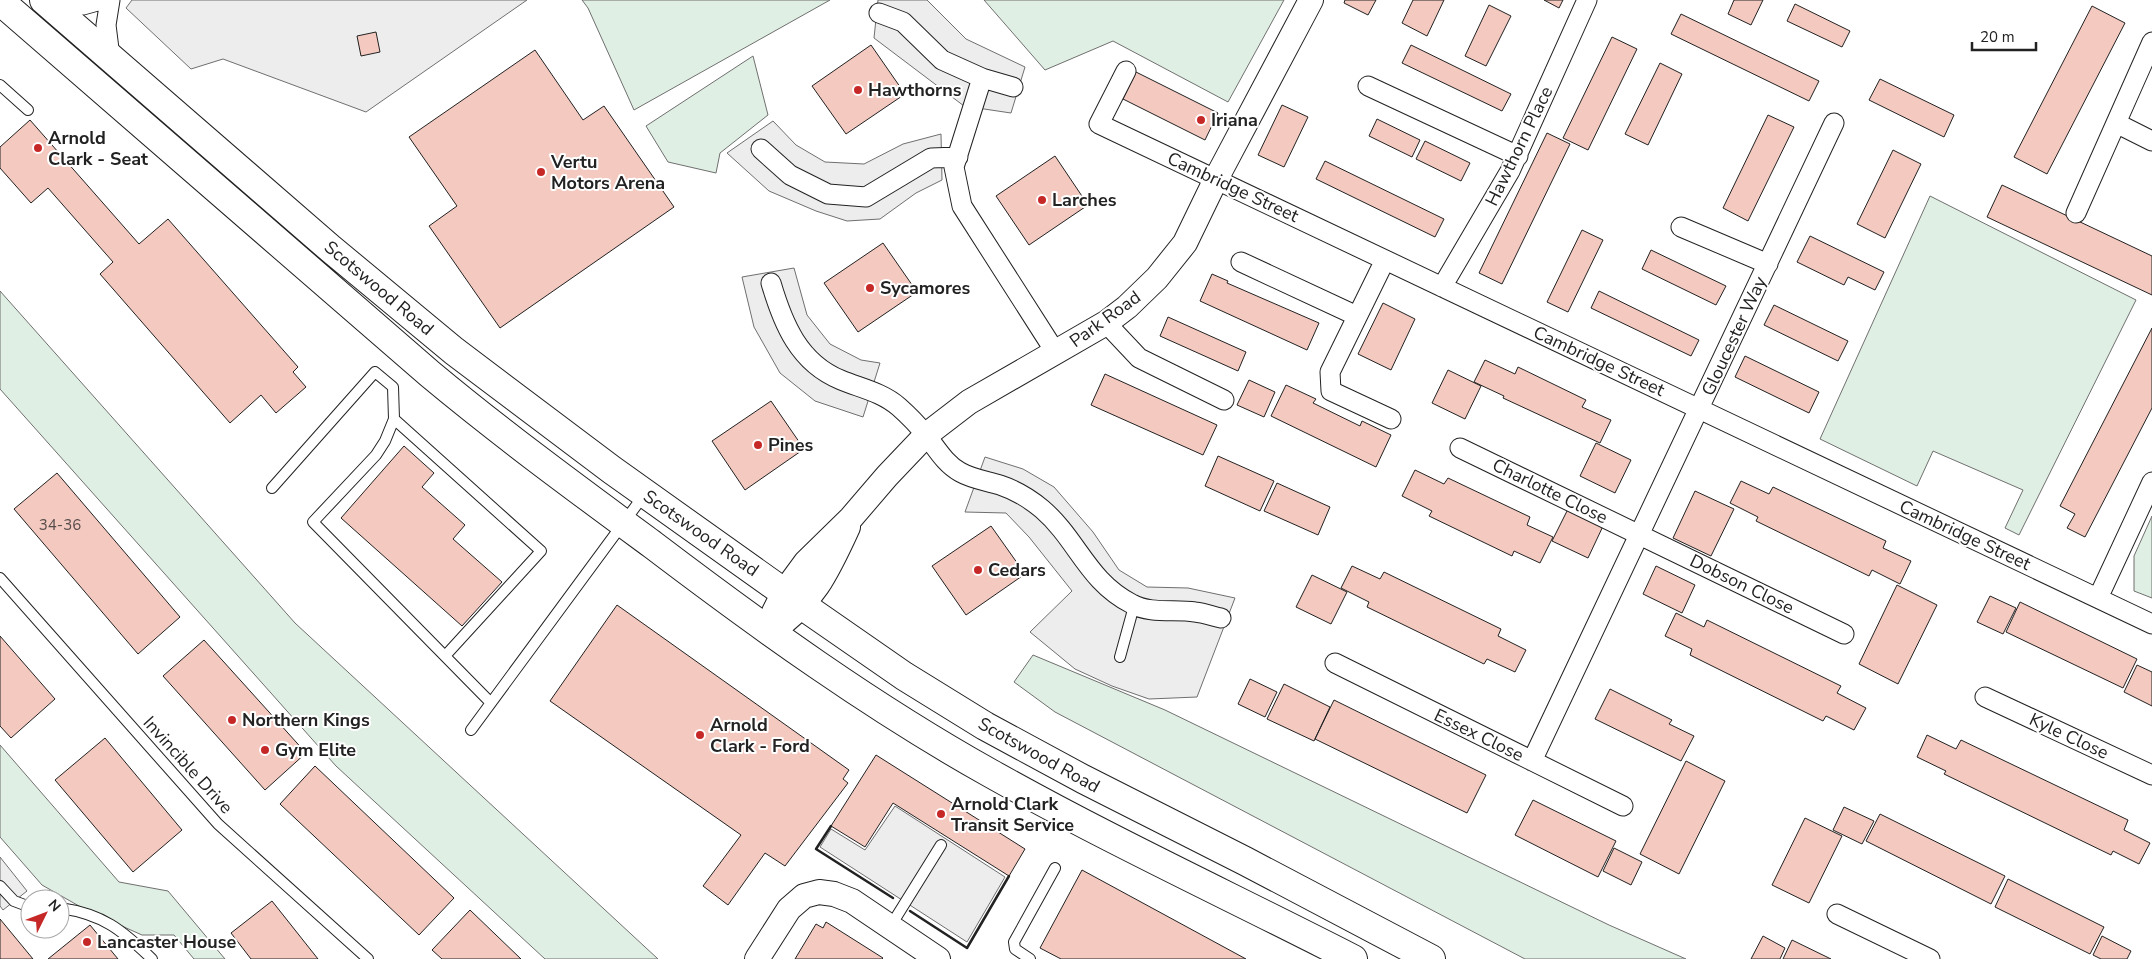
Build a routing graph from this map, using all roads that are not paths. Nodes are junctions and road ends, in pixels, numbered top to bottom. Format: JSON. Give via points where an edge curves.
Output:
{"nodes":[{"id":1,"x":101,"y":0,"type":"edge"},
{"id":2,"x":110,"y":0,"type":"edge"},
{"id":3,"x":1311,"y":0,"type":"edge"},
{"id":4,"x":1587,"y":0,"type":"edge"},
{"id":5,"x":0,"y":1,"type":"edge"},
{"id":6,"x":48,"y":3,"type":"edge"},
{"id":7,"x":879,"y":13,"type":"dead end"},
{"id":8,"x":2152,"y":42,"type":"edge"},
{"id":9,"x":110,"y":57,"type":"junction"},
{"id":10,"x":1126,"y":71,"type":"dead end"},
{"id":11,"x":982,"y":78,"type":"junction"},
{"id":12,"x":0,"y":85,"type":"edge"},
{"id":13,"x":1368,"y":86,"type":"dead end"},
{"id":14,"x":1013,"y":87,"type":"dead end"},
{"id":15,"x":28,"y":110,"type":"dead end"},
{"id":16,"x":1834,"y":123,"type":"dead end"},
{"id":17,"x":2116,"y":123,"type":"junction"},
{"id":18,"x":2152,"y":141,"type":"edge"},
{"id":19,"x":761,"y":148,"type":"dead end"},
{"id":20,"x":1518,"y":156,"type":"junction"},
{"id":21,"x":958,"y":157,"type":"junction"},
{"id":22,"x":1216,"y":179,"type":"junction"},
{"id":23,"x":2076,"y":213,"type":"dead end"},
{"id":24,"x":1681,"y":227,"type":"dead end"},
{"id":25,"x":1386,"y":260,"type":"junction"},
{"id":26,"x":1241,"y":262,"type":"dead end"},
{"id":27,"x":1768,"y":264,"type":"junction"},
{"id":28,"x":771,"y":283,"type":"dead end"},
{"id":29,"x":1442,"y":286,"type":"junction"},
{"id":30,"x":1357,"y":316,"type":"junction"},
{"id":31,"x":1106,"y":323,"type":"junction"},
{"id":32,"x":1056,"y":353,"type":"junction"},
{"id":33,"x":1224,"y":400,"type":"dead end"},
{"id":34,"x":1700,"y":409,"type":"junction"},
{"id":35,"x":394,"y":419,"type":"junction"},
{"id":36,"x":1391,"y":419,"type":"dead end"},
{"id":37,"x":926,"y":435,"type":"junction"},
{"id":38,"x":1460,"y":448,"type":"dead end"},
{"id":39,"x":2152,"y":482,"type":"edge"},
{"id":40,"x":272,"y":488,"type":"dead end"},
{"id":41,"x":645,"y":494,"type":"junction"},
{"id":42,"x":623,"y":524,"type":"junction"},
{"id":43,"x":1640,"y":534,"type":"junction"},
{"id":44,"x":0,"y":578,"type":"edge"},
{"id":45,"x":2098,"y":598,"type":"junction"},
{"id":46,"x":794,"y":599,"type":"junction"},
{"id":47,"x":1134,"y":606,"type":"junction"},
{"id":48,"x":1221,"y":618,"type":"dead end"},
{"id":49,"x":2152,"y":624,"type":"edge"},
{"id":50,"x":770,"y":632,"type":"junction"},
{"id":51,"x":1844,"y":634,"type":"dead end"},
{"id":52,"x":445,"y":656,"type":"junction"},
{"id":53,"x":1120,"y":657,"type":"dead end"},
{"id":54,"x":1335,"y":664,"type":"dead end"},
{"id":55,"x":1985,"y":697,"type":"dead end"},
{"id":56,"x":491,"y":703,"type":"junction"},
{"id":57,"x":471,"y":730,"type":"dead end"},
{"id":58,"x":1532,"y":761,"type":"junction"},
{"id":59,"x":2152,"y":775,"type":"edge"},
{"id":60,"x":1623,"y":806,"type":"dead end"},
{"id":61,"x":941,"y":846,"type":"dead end"},
{"id":62,"x":1055,"y":868,"type":"dead end"},
{"id":63,"x":0,"y":886,"type":"edge"},
{"id":64,"x":20,"y":903,"type":"edge"},
{"id":65,"x":70,"y":911,"type":"edge"},
{"id":66,"x":1838,"y":914,"type":"dead end"},
{"id":67,"x":890,"y":928,"type":"junction"},
{"id":68,"x":1334,"y":953,"type":"edge"},
{"id":69,"x":1420,"y":958,"type":"edge"},
{"id":70,"x":152,"y":959,"type":"edge"},
{"id":71,"x":368,"y":959,"type":"edge"},
{"id":72,"x":757,"y":959,"type":"edge"},
{"id":73,"x":938,"y":959,"type":"edge"},
{"id":74,"x":1030,"y":959,"type":"edge"},
{"id":75,"x":1354,"y":959,"type":"edge"},
{"id":76,"x":1930,"y":959,"type":"edge"}],
"edges":[{"from":1,"to":6,"type":"street","via":[[83,5]]},
{"from":2,"to":9,"type":"street","via":[[106,25]]},
{"from":3,"to":22,"type":"street","name":"Park Road"},
{"from":4,"to":20,"type":"street","name":"Hawthorn Place"},
{"from":5,"to":42,"type":"main road","name":"Scotswood Road","via":[[430,374],[548,469]]},
{"from":6,"to":9,"type":"main road","name":"Scotswood Road"},
{"from":7,"to":11,"type":"street","via":[[903,22],[942,60]]},
{"from":8,"to":17,"type":"street"},
{"from":9,"to":41,"type":"main road","name":"Scotswood Road","via":[[454,351]]},
{"from":10,"to":22,"type":"street","name":"Cambridge Street","via":[[1100,124]]},
{"from":11,"to":14,"type":"street"},
{"from":11,"to":21,"type":"street"},
{"from":12,"to":15,"type":"lane"},
{"from":13,"to":20,"type":"street"},
{"from":16,"to":27,"type":"street","name":"Gloucester Way"},
{"from":17,"to":18,"type":"street"},
{"from":17,"to":23,"type":"street"},
{"from":19,"to":21,"type":"street","via":[[790,175],[828,194],[866,197],[931,158]]},
{"from":20,"to":29,"type":"street","name":"Hawthorn Place"},
{"from":21,"to":32,"type":"street","via":[[954,167],[962,206]]},
{"from":22,"to":25,"type":"street","name":"Cambridge Street"},
{"from":22,"to":31,"type":"street","name":"Park Road","via":[[1185,243],[1157,278]]},
{"from":24,"to":27,"type":"street","name":"Gloucester Way"},
{"from":25,"to":29,"type":"street","name":"Cambridge Street"},
{"from":25,"to":30,"type":"street"},
{"from":26,"to":30,"type":"street"},
{"from":27,"to":34,"type":"street","name":"Gloucester Way"},
{"from":28,"to":37,"type":"street","via":[[785,327],[816,366],[840,380],[887,398]]},
{"from":29,"to":34,"type":"street","name":"Cambridge Street"},
{"from":30,"to":36,"type":"street","via":[[1330,372],[1331,391]]},
{"from":31,"to":32,"type":"street","name":"Park Road"},
{"from":31,"to":33,"type":"street","via":[[1139,358]]},
{"from":32,"to":37,"type":"street","name":"Park Road","via":[[970,402]]},
{"from":34,"to":43,"type":"street","name":"Gloucester Way"},
{"from":34,"to":45,"type":"street","name":"Cambridge Street"},
{"from":35,"to":40,"type":"lane","via":[[393,387],[375,372]]},
{"from":35,"to":52,"type":"lane","via":[[376,455],[313,522]]},
{"from":35,"to":52,"type":"lane","via":[[541,551]]},
{"from":37,"to":46,"type":"street","name":"Park Road","via":[[851,518],[812,554]]},
{"from":37,"to":47,"type":"street","via":[[943,458],[958,471],[1016,492],[1041,508],[1069,537],[1103,585]]},
{"from":38,"to":43,"type":"street","name":"Charlotte Close"},
{"from":39,"to":45,"type":"street"},
{"from":41,"to":42,"type":"lane"},
{"from":41,"to":46,"type":"main road","name":"Scotswood Road"},
{"from":42,"to":50,"type":"main road","name":"Scotswood Road"},
{"from":42,"to":56,"type":"lane"},
{"from":43,"to":51,"type":"street","name":"Dobson Close"},
{"from":43,"to":58,"type":"street","name":"Gloucester Way"},
{"from":44,"to":71,"type":"lane","name":"Invincible Drive","via":[[218,824]]},
{"from":45,"to":49,"type":"street","name":"Cambridge Street"},
{"from":46,"to":50,"type":"street","name":"Park Road","via":[[774,612]]},
{"from":46,"to":69,"type":"main road","name":"Scotswood Road","via":[[904,676],[984,726],[1082,780],[1246,861]]},
{"from":47,"to":48,"type":"street"},
{"from":47,"to":53,"type":"lane"},
{"from":50,"to":68,"type":"main road","name":"Scotswood Road","via":[[835,677],[990,773]]},
{"from":52,"to":56,"type":"lane"},
{"from":54,"to":58,"type":"street","name":"Essex Close"},
{"from":55,"to":59,"type":"street","name":"Kyle Close"},
{"from":56,"to":57,"type":"lane"},
{"from":58,"to":60,"type":"street","name":"Essex Close"},
{"from":61,"to":67,"type":"lane"},
{"from":62,"to":74,"type":"lane","via":[[1014,942],[1015,949]]},
{"from":63,"to":64,"type":"lane"},
{"from":65,"to":70,"type":"lane","via":[[104,920]]},
{"from":66,"to":76,"type":"street"},
{"from":67,"to":72,"type":"street","via":[[852,901],[819,892],[804,896],[789,909]]},
{"from":67,"to":73,"type":"street"},
{"from":68,"to":75,"type":"main road","name":"Scotswood Road"}]}
